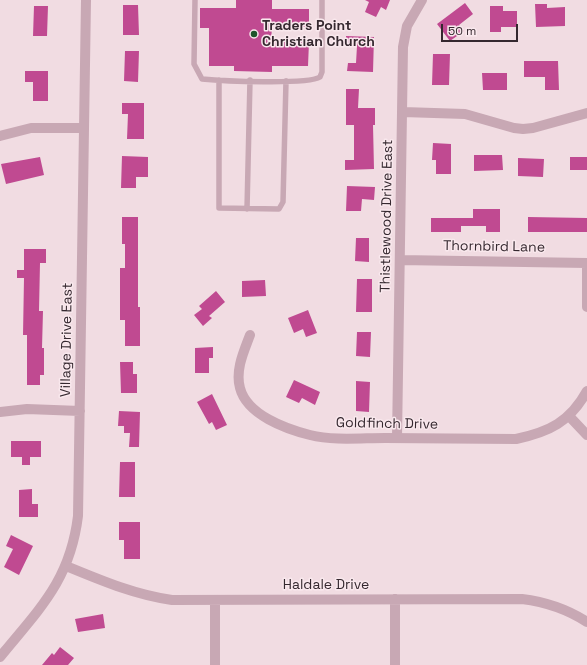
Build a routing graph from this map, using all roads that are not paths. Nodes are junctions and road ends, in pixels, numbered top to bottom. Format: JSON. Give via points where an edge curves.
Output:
{"nodes":[{"id":1,"x":86,"y":0,"type":"edge"},
{"id":2,"x":194,"y":0,"type":"edge"},
{"id":3,"x":322,"y":0,"type":"edge"},
{"id":4,"x":422,"y":0,"type":"edge"},
{"id":5,"x":219,"y":80,"type":"junction"},
{"id":6,"x":250,"y":80,"type":"junction"},
{"id":7,"x":286,"y":81,"type":"junction"},
{"id":8,"x":403,"y":112,"type":"junction"},
{"id":9,"x":587,"y":113,"type":"edge"},
{"id":10,"x":84,"y":128,"type":"junction"},
{"id":11,"x":0,"y":136,"type":"edge"},
{"id":12,"x":247,"y":209,"type":"junction"},
{"id":13,"x":400,"y":260,"type":"junction"},
{"id":14,"x":587,"y":263,"type":"edge"},
{"id":15,"x":587,"y":307,"type":"edge"},
{"id":16,"x":250,"y":335,"type":"dead end"},
{"id":17,"x":587,"y":391,"type":"edge"},
{"id":18,"x":80,"y":411,"type":"junction"},
{"id":19,"x":0,"y":412,"type":"edge"},
{"id":20,"x":569,"y":416,"type":"junction"},
{"id":21,"x":587,"y":436,"type":"edge"},
{"id":22,"x":397,"y":438,"type":"junction"},
{"id":23,"x":66,"y":566,"type":"junction"},
{"id":24,"x":395,"y":599,"type":"junction"},
{"id":25,"x":216,"y":600,"type":"junction"},
{"id":26,"x":587,"y":622,"type":"edge"},
{"id":27,"x":0,"y":657,"type":"edge"},
{"id":28,"x":215,"y":665,"type":"edge"},
{"id":29,"x":395,"y":665,"type":"edge"}],
"edges":[{"from":1,"to":10,"type":"street","name":"Village Drive East"},
{"from":2,"to":5,"type":"lane","via":[[194,64],[202,79]]},
{"from":3,"to":7,"type":"lane","via":[[320,77],[312,80]]},
{"from":4,"to":8,"type":"street","name":"Thistlewood Drive East","via":[[410,18],[404,36]]},
{"from":5,"to":6,"type":"lane"},
{"from":5,"to":12,"type":"lane","via":[[219,208]]},
{"from":6,"to":7,"type":"lane"},
{"from":6,"to":12,"type":"lane"},
{"from":7,"to":12,"type":"lane","via":[[283,202],[279,209]]},
{"from":8,"to":9,"type":"street","via":[[465,114],[523,129]]},
{"from":8,"to":13,"type":"street","name":"Thistlewood Drive East"},
{"from":10,"to":11,"type":"street","via":[[31,128]]},
{"from":10,"to":18,"type":"street","name":"Village Drive East"},
{"from":13,"to":14,"type":"street","name":"Thornbird Lane"},
{"from":13,"to":22,"type":"street","name":"Thistlewood Drive East"},
{"from":14,"to":15,"type":"street"},
{"from":16,"to":22,"type":"street","name":"Goldfinch Drive","via":[[241,358],[240,388],[247,402],[264,416],[290,429],[311,435]]},
{"from":17,"to":20,"type":"street","name":"Goldfinch Drive","via":[[581,403]]},
{"from":18,"to":19,"type":"street"},
{"from":18,"to":23,"type":"street","name":"Village Drive East","via":[[78,516],[73,548]]},
{"from":20,"to":21,"type":"street"},
{"from":20,"to":22,"type":"street","name":"Goldfinch Drive","via":[[557,426],[516,439]]},
{"from":23,"to":25,"type":"street","name":"Haldale Drive","via":[[153,598]]},
{"from":23,"to":27,"type":"street","name":"Village Drive East","via":[[50,596]]},
{"from":24,"to":25,"type":"street","name":"Haldale Drive"},
{"from":24,"to":26,"type":"street","name":"Haldale Drive","via":[[522,599],[554,606]]},
{"from":24,"to":29,"type":"street"},
{"from":25,"to":28,"type":"street"}]}
